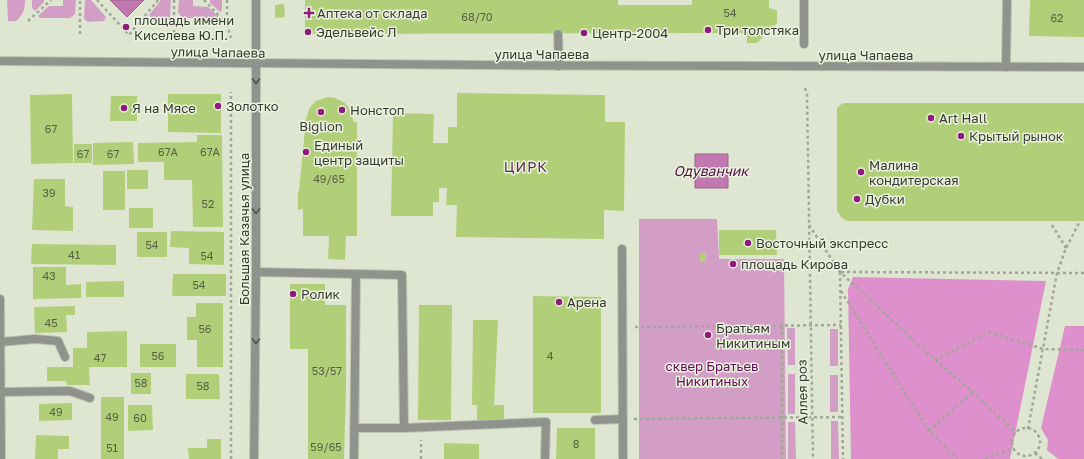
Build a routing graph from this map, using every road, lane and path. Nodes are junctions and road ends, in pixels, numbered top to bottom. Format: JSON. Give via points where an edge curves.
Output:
{"nodes":[{"id":1,"x":51,"y":0,"type":"edge"},
{"id":2,"x":80,"y":0,"type":"edge"},
{"id":3,"x":97,"y":0,"type":"edge"},
{"id":4,"x":158,"y":0,"type":"edge"},
{"id":5,"x":174,"y":0,"type":"edge"},
{"id":6,"x":204,"y":0,"type":"edge"},
{"id":7,"x":227,"y":0,"type":"edge"},
{"id":8,"x":256,"y":0,"type":"edge"},
{"id":9,"x":804,"y":0,"type":"edge"},
{"id":10,"x":1007,"y":0,"type":"edge"},
{"id":11,"x":28,"y":21,"type":"dead end"},
{"id":12,"x":227,"y":24,"type":"junction"},
{"id":13,"x":80,"y":34,"type":"dead end"},
{"id":14,"x":558,"y":34,"type":"dead end"},
{"id":15,"x":174,"y":35,"type":"dead end"},
{"id":16,"x":231,"y":38,"type":"dead end"},
{"id":17,"x":804,"y":44,"type":"dead end"},
{"id":18,"x":0,"y":61,"type":"edge"},
{"id":19,"x":256,"y":65,"type":"junction"},
{"id":20,"x":559,"y":66,"type":"junction"},
{"id":21,"x":1006,"y":67,"type":"junction"},
{"id":22,"x":1084,"y":67,"type":"edge"},
{"id":23,"x":805,"y":88,"type":"dead end"},
{"id":24,"x":231,"y":92,"type":"dead end"},
{"id":25,"x":1080,"y":221,"type":"dead end"},
{"id":26,"x":808,"y":225,"type":"junction"},
{"id":27,"x":1052,"y":225,"type":"dead end"},
{"id":28,"x":1066,"y":248,"type":"junction"},
{"id":29,"x":622,"y":249,"type":"dead end"},
{"id":30,"x":256,"y":272,"type":"junction"},
{"id":31,"x":840,"y":272,"type":"junction"},
{"id":32,"x":1057,"y":273,"type":"junction"},
{"id":33,"x":1084,"y":273,"type":"edge"},
{"id":34,"x":356,"y":274,"type":"junction"},
{"id":35,"x":841,"y":291,"type":"junction"},
{"id":36,"x":0,"y":299,"type":"edge"},
{"id":37,"x":811,"y":325,"type":"junction"},
{"id":38,"x":841,"y":325,"type":"junction"},
{"id":39,"x":782,"y":326,"type":"junction"},
{"id":40,"x":622,"y":328,"type":"junction"},
{"id":41,"x":0,"y":342,"type":"edge"},
{"id":42,"x":1043,"y":349,"type":"junction"},
{"id":43,"x":1084,"y":350,"type":"edge"},
{"id":44,"x":65,"y":357,"type":"dead end"},
{"id":45,"x":935,"y":360,"type":"junction"},
{"id":46,"x":0,"y":377,"type":"edge"},
{"id":47,"x":1,"y":392,"type":"edge"},
{"id":48,"x":973,"y":392,"type":"junction"},
{"id":49,"x":90,"y":398,"type":"dead end"},
{"id":50,"x":813,"y":417,"type":"junction"},
{"id":51,"x":842,"y":417,"type":"junction"},
{"id":52,"x":782,"y":418,"type":"junction"},
{"id":53,"x":623,"y":419,"type":"junction"},
{"id":54,"x":595,"y":420,"type":"dead end"},
{"id":55,"x":421,"y":427,"type":"junction"},
{"id":56,"x":354,"y":428,"type":"junction"},
{"id":57,"x":404,"y":428,"type":"junction"},
{"id":58,"x":1028,"y":429,"type":"junction"},
{"id":59,"x":929,"y":432,"type":"junction"},
{"id":60,"x":1016,"y":433,"type":"junction"},
{"id":61,"x":1014,"y":448,"type":"junction"},
{"id":62,"x":1035,"y":453,"type":"junction"},
{"id":63,"x":1022,"y":457,"type":"edge"},
{"id":64,"x":1,"y":459,"type":"edge"},
{"id":65,"x":231,"y":459,"type":"edge"},
{"id":66,"x":254,"y":459,"type":"edge"},
{"id":67,"x":354,"y":459,"type":"edge"},
{"id":68,"x":421,"y":459,"type":"edge"},
{"id":69,"x":545,"y":459,"type":"edge"},
{"id":70,"x":623,"y":459,"type":"edge"},
{"id":71,"x":782,"y":459,"type":"edge"},
{"id":72,"x":813,"y":459,"type":"edge"},
{"id":73,"x":843,"y":459,"type":"edge"},
{"id":74,"x":957,"y":459,"type":"edge"},
{"id":75,"x":985,"y":459,"type":"edge"},
{"id":76,"x":1042,"y":459,"type":"edge"}],
"edges":[{"from":1,"to":11,"type":"path"},
{"from":2,"to":13,"type":"path"},
{"from":3,"to":4,"type":"path","via":[[129,35]]},
{"from":5,"to":15,"type":"path"},
{"from":6,"to":12,"type":"path"},
{"from":7,"to":12,"type":"path"},
{"from":8,"to":19,"type":"street","name":"Большая Казачья улица"},
{"from":9,"to":17,"type":"street"},
{"from":10,"to":21,"type":"street"},
{"from":12,"to":16,"type":"path"},
{"from":14,"to":20,"type":"street"},
{"from":18,"to":19,"type":"street","name":"улица Чапаева"},
{"from":19,"to":20,"type":"street","name":"улица Чапаева"},
{"from":19,"to":30,"type":"street","name":"Большая Казачья улица","one_way":true},
{"from":20,"to":21,"type":"street","name":"улица Чапаева"},
{"from":21,"to":22,"type":"street","name":"улица Чапаева"},
{"from":23,"to":26,"type":"path","name":"Аллея роз"},
{"from":24,"to":65,"type":"path"},
{"from":25,"to":28,"type":"path"},
{"from":26,"to":31,"type":"path"},
{"from":26,"to":37,"type":"path","name":"Аллея роз"},
{"from":27,"to":28,"type":"path"},
{"from":28,"to":32,"type":"path"},
{"from":29,"to":40,"type":"street"},
{"from":30,"to":34,"type":"street"},
{"from":30,"to":66,"type":"street","name":"Большая Казачья улица","one_way":true},
{"from":31,"to":32,"type":"path"},
{"from":31,"to":35,"type":"path"},
{"from":31,"to":45,"type":"path"},
{"from":32,"to":33,"type":"path"},
{"from":32,"to":42,"type":"path"},
{"from":34,"to":56,"type":"street"},
{"from":34,"to":57,"type":"street","via":[[402,275]]},
{"from":35,"to":38,"type":"path"},
{"from":35,"to":59,"type":"path"},
{"from":36,"to":41,"type":"street"},
{"from":37,"to":38,"type":"path"},
{"from":37,"to":39,"type":"path"},
{"from":37,"to":50,"type":"path","name":"Аллея роз"},
{"from":38,"to":51,"type":"path"},
{"from":39,"to":40,"type":"path"},
{"from":39,"to":52,"type":"path"},
{"from":40,"to":53,"type":"street"},
{"from":41,"to":44,"type":"street","via":[[35,339],[58,341]]},
{"from":41,"to":46,"type":"street"},
{"from":42,"to":43,"type":"path"},
{"from":42,"to":45,"type":"path","via":[[989,332]]},
{"from":42,"to":58,"type":"path"},
{"from":45,"to":48,"type":"path"},
{"from":46,"to":47,"type":"street"},
{"from":47,"to":49,"type":"street","via":[[70,391]]},
{"from":47,"to":64,"type":"street"},
{"from":48,"to":59,"type":"path"},
{"from":48,"to":60,"type":"path"},
{"from":50,"to":51,"type":"path"},
{"from":50,"to":52,"type":"path"},
{"from":50,"to":72,"type":"path","name":"Аллея роз"},
{"from":51,"to":73,"type":"path"},
{"from":52,"to":53,"type":"path"},
{"from":52,"to":71,"type":"path"},
{"from":53,"to":54,"type":"street"},
{"from":53,"to":70,"type":"street"},
{"from":55,"to":57,"type":"street"},
{"from":55,"to":68,"type":"path"},
{"from":55,"to":69,"type":"street","via":[[546,422]]},
{"from":56,"to":57,"type":"street"},
{"from":56,"to":67,"type":"street"},
{"from":58,"to":60,"type":"path"},
{"from":58,"to":62,"type":"path","via":[[1036,433],[1040,441]]},
{"from":59,"to":74,"type":"path"},
{"from":60,"to":61,"type":"path","via":[[1012,442]]},
{"from":61,"to":63,"type":"path"},
{"from":61,"to":75,"type":"path"},
{"from":62,"to":63,"type":"path"},
{"from":62,"to":76,"type":"path"}]}
